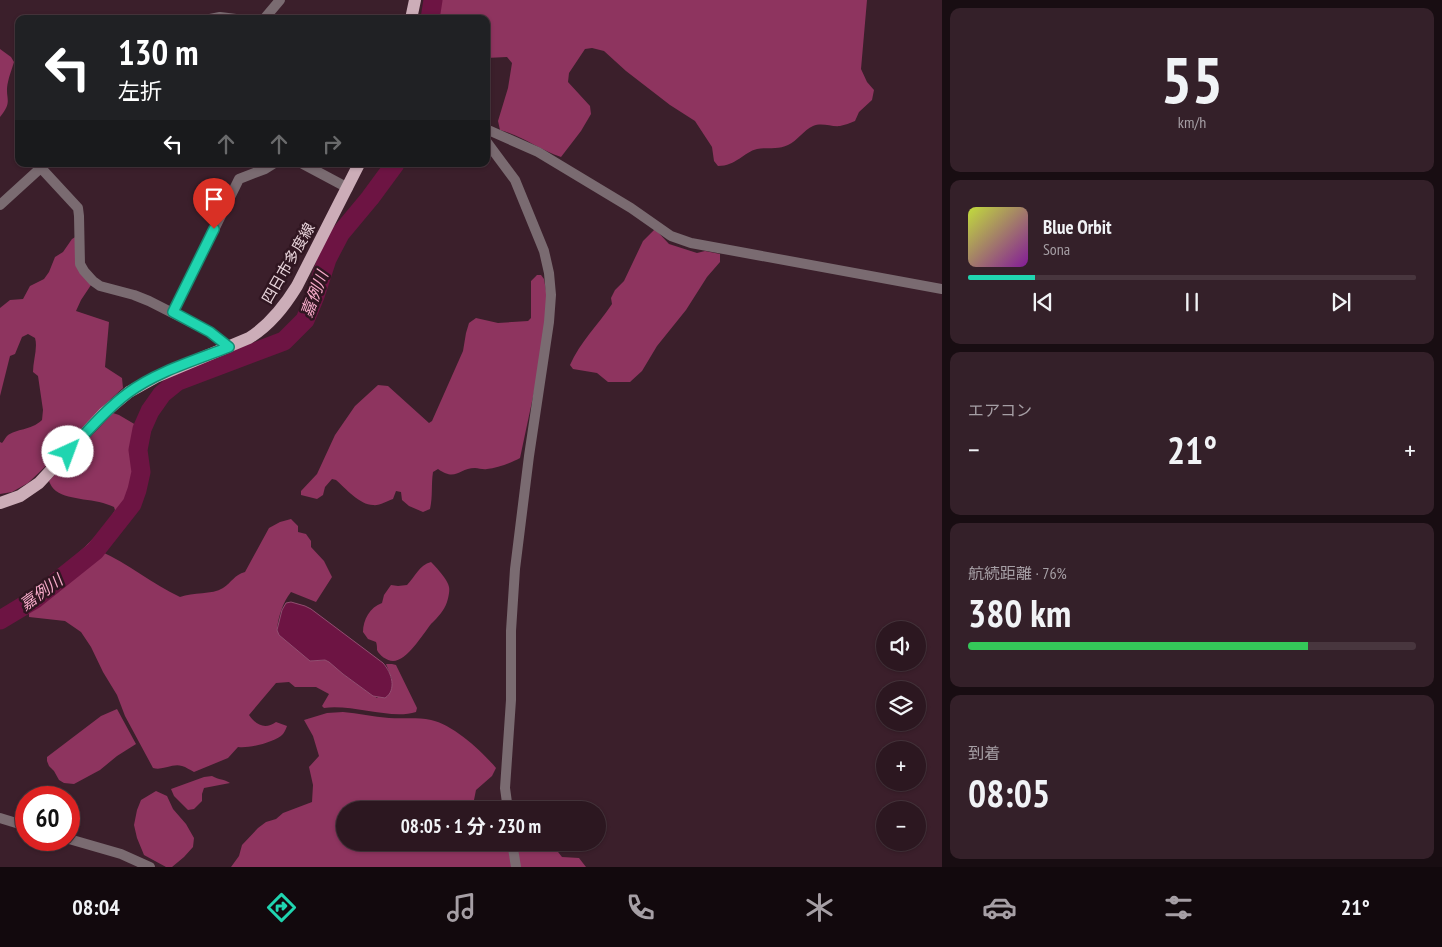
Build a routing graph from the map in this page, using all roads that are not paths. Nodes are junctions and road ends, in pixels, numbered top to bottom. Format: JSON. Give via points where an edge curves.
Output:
{"nodes":[{"id":1,"x":280,"y":0,"type":"edge"},
{"id":2,"x":415,"y":0,"type":"edge"},
{"id":3,"x":267,"y":15,"type":"edge"},
{"id":4,"x":412,"y":15,"type":"edge"},
{"id":5,"x":490,"y":131,"type":"edge"},
{"id":6,"x":490,"y":146,"type":"edge"},
{"id":7,"x":42,"y":167,"type":"edge"},
{"id":8,"x":44,"y":167,"type":"edge"},
{"id":9,"x":268,"y":167,"type":"edge"},
{"id":10,"x":309,"y":167,"type":"edge"},
{"id":11,"x":358,"y":167,"type":"edge"},
{"id":12,"x":348,"y":188,"type":"junction"},
{"id":13,"x":0,"y":205,"type":"edge"},
{"id":14,"x":942,"y":289,"type":"edge"},
{"id":15,"x":173,"y":312,"type":"junction"},
{"id":16,"x":229,"y":347,"type":"junction"},
{"id":17,"x":0,"y":503,"type":"edge"},
{"id":18,"x":506,"y":801,"type":"edge"},
{"id":19,"x":0,"y":818,"type":"edge"},
{"id":20,"x":15,"y":823,"type":"edge"},
{"id":21,"x":80,"y":842,"type":"edge"},
{"id":22,"x":513,"y":851,"type":"edge"},
{"id":23,"x":150,"y":867,"type":"edge"},
{"id":24,"x":516,"y":867,"type":"edge"}],
"edges":[{"from":1,"to":3,"type":"street"},
{"from":2,"to":4,"type":"main road"},
{"from":5,"to":14,"type":"street","via":[[538,152],[671,236],[691,244]]},
{"from":6,"to":18,"type":"street","via":[[515,180],[544,251],[551,295],[514,569],[511,700],[504,788]]},
{"from":7,"to":13,"type":"street"},
{"from":8,"to":15,"type":"street","via":[[78,208],[80,264],[84,271],[100,286],[149,300]]},
{"from":9,"to":15,"type":"street","via":[[239,179]]},
{"from":10,"to":12,"type":"street"},
{"from":11,"to":12,"type":"main road","name":"四日市多度線"},
{"from":12,"to":16,"type":"main road","name":"四日市多度線","via":[[288,301],[261,331]]},
{"from":15,"to":16,"type":"street","via":[[210,332]]},
{"from":16,"to":17,"type":"main road","name":"四日市多度線","via":[[156,377],[129,392],[104,413],[38,483],[20,496]]},
{"from":19,"to":20,"type":"street"},
{"from":21,"to":23,"type":"street","via":[[121,854]]},
{"from":22,"to":24,"type":"street"}]}
